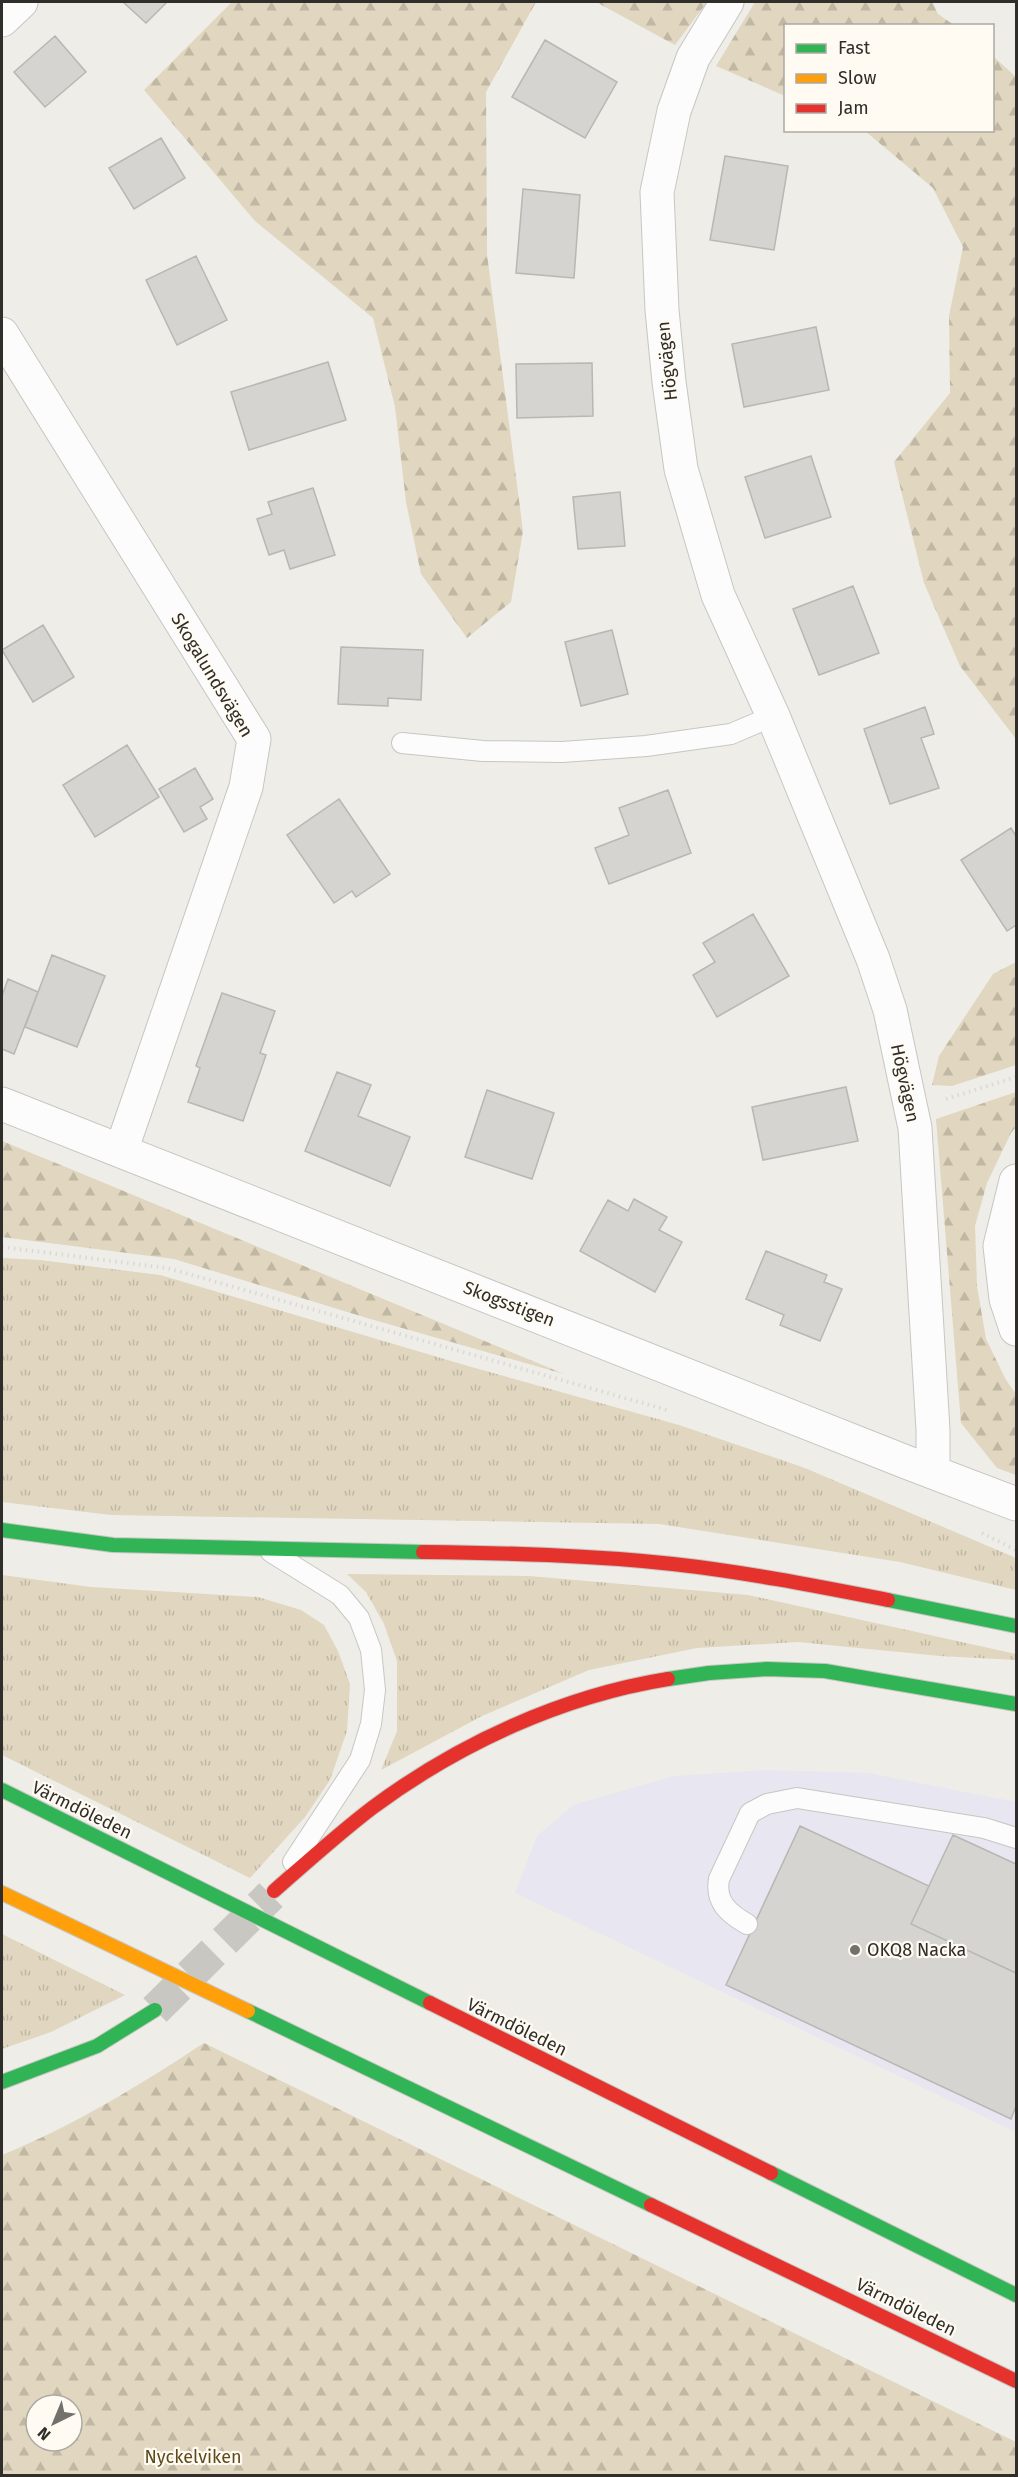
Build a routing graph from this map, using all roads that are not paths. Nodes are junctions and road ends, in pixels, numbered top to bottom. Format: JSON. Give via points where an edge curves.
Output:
{"nodes":[{"id":1,"x":21,"y":2,"type":"edge"},
{"id":2,"x":727,"y":2,"type":"edge"},
{"id":3,"x":2,"y":20,"type":"edge"},
{"id":4,"x":2,"y":334,"type":"edge"},
{"id":5,"x":773,"y":716,"type":"junction"},
{"id":6,"x":402,"y":743,"type":"dead end"},
{"id":7,"x":2,"y":1104,"type":"edge"},
{"id":8,"x":121,"y":1151,"type":"junction"},
{"id":9,"x":1017,"y":1181,"type":"edge"},
{"id":10,"x":1017,"y":1329,"type":"edge"},
{"id":11,"x":933,"y":1472,"type":"junction"},
{"id":12,"x":1017,"y":1504,"type":"edge"},
{"id":13,"x":2,"y":1530,"type":"edge"},
{"id":14,"x":268,"y":1550,"type":"junction"},
{"id":15,"x":1017,"y":1626,"type":"edge"},
{"id":16,"x":1017,"y":1704,"type":"edge"},
{"id":17,"x":2,"y":1790,"type":"edge"},
{"id":18,"x":1017,"y":1838,"type":"edge"},
{"id":19,"x":274,"y":1892,"type":"joint"},
{"id":20,"x":2,"y":1893,"type":"edge"},
{"id":21,"x":747,"y":1924,"type":"dead end"},
{"id":22,"x":155,"y":2010,"type":"tunnel mouth"},
{"id":23,"x":2,"y":2082,"type":"edge"},
{"id":24,"x":827,"y":2289,"type":"junction"},
{"id":25,"x":1017,"y":2295,"type":"edge"},
{"id":26,"x":1017,"y":2381,"type":"edge"},
{"id":27,"x":987,"y":2382,"type":"dead end"}],
"edges":[{"from":1,"to":3,"type":"street"},
{"from":2,"to":5,"type":"street","name":"Högvägen","via":[[693,58],[674,111],[657,192],[662,310],[681,469],[718,595]]},
{"from":4,"to":8,"type":"street","name":"Skogalundsvägen","via":[[254,739],[246,787]]},
{"from":5,"to":6,"type":"lane","via":[[731,734],[646,746],[562,752]]},
{"from":5,"to":11,"type":"street","name":"Högvägen","via":[[873,959],[890,1010],[915,1128]]},
{"from":7,"to":8,"type":"street","name":"Skogsstigen"},
{"from":8,"to":11,"type":"street","name":"Skogsstigen"},
{"from":9,"to":10,"type":"street","via":[[1000,1246],[1006,1299]]},
{"from":11,"to":12,"type":"street","name":"Skogsstigen"},
{"from":13,"to":14,"type":"highway","via":[[113,1545]]},
{"from":14,"to":15,"type":"highway","via":[[536,1554],[671,1564],[784,1579]]},
{"from":14,"to":19,"type":"lane","via":[[340,1595],[359,1618],[371,1650],[375,1690],[360,1760]]},
{"from":16,"to":19,"type":"highway","via":[[826,1671],[771,1669],[635,1685],[572,1702],[511,1726],[434,1766],[351,1824]]},
{"from":17,"to":25,"type":"highway","name":"Värmdöleden"},
{"from":18,"to":21,"type":"lane","via":[[984,1828],[797,1798],[767,1804],[750,1813],[719,1879],[718,1890],[726,1910]]},
{"from":20,"to":24,"type":"highway","name":"Värmdöleden"},
{"from":22,"to":23,"type":"highway","via":[[97,2046]]},
{"from":24,"to":26,"type":"highway","name":"Värmdöleden"},
{"from":24,"to":27,"type":"highway"}]}
